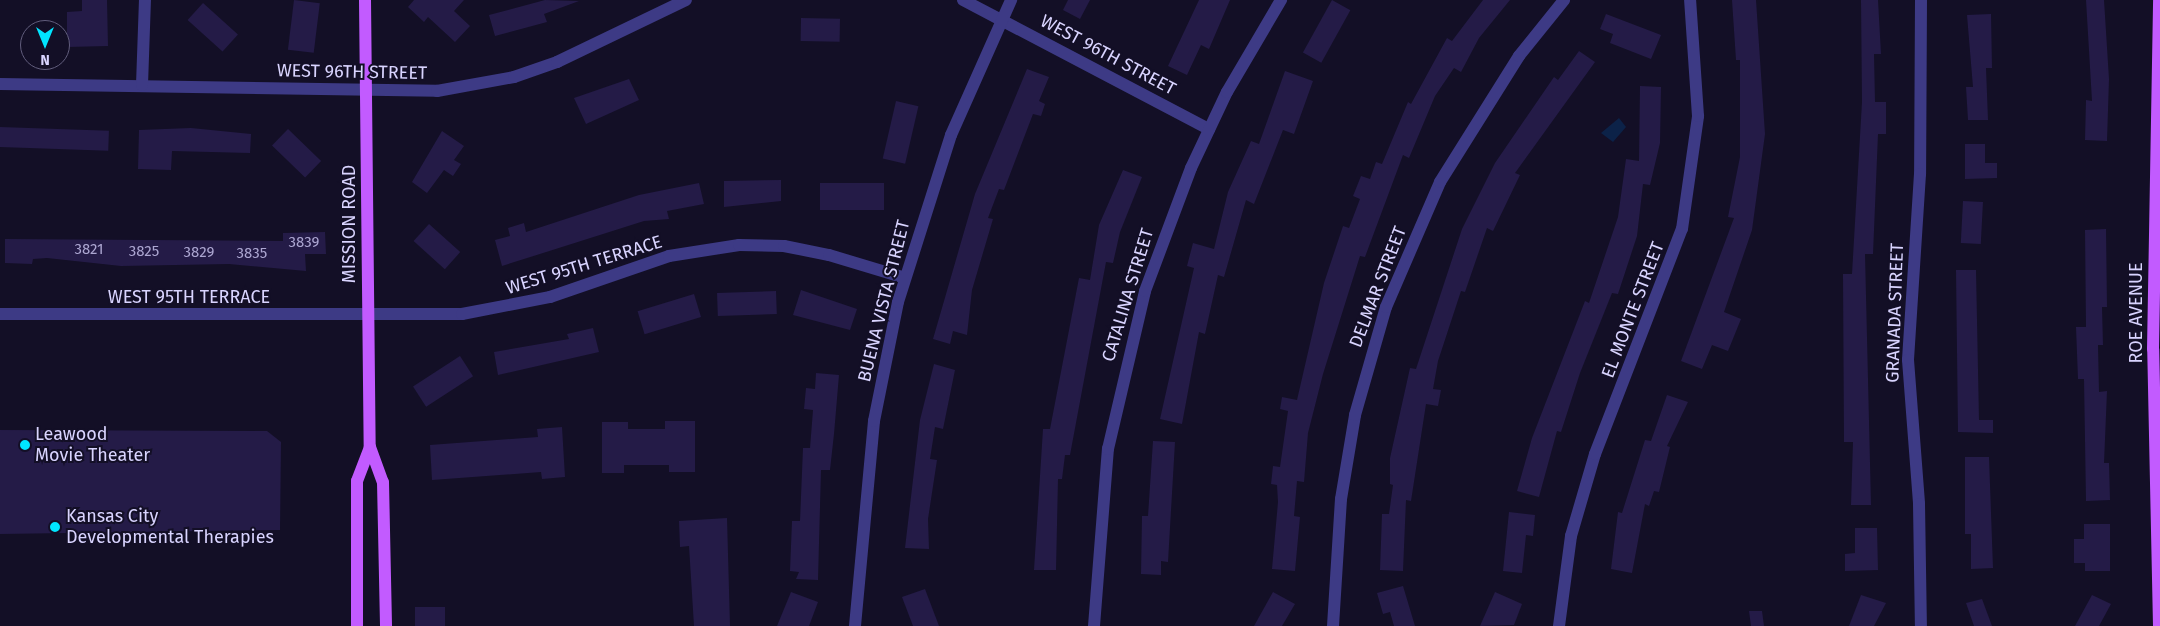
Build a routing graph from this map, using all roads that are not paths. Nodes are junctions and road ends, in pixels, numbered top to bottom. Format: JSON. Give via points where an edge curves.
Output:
{"nodes":[{"id":1,"x":145,"y":0,"type":"edge"},
{"id":2,"x":365,"y":0,"type":"edge"},
{"id":3,"x":686,"y":0,"type":"edge"},
{"id":4,"x":964,"y":0,"type":"edge"},
{"id":5,"x":1011,"y":0,"type":"edge"},
{"id":6,"x":1281,"y":0,"type":"edge"},
{"id":7,"x":1564,"y":0,"type":"edge"},
{"id":8,"x":1690,"y":0,"type":"edge"},
{"id":9,"x":1921,"y":0,"type":"edge"},
{"id":10,"x":2159,"y":0,"type":"edge"},
{"id":11,"x":1002,"y":18,"type":"junction"},
{"id":12,"x":0,"y":84,"type":"edge"},
{"id":13,"x":142,"y":85,"type":"junction"},
{"id":14,"x":366,"y":92,"type":"junction"},
{"id":15,"x":1209,"y":128,"type":"junction"},
{"id":16,"x":904,"y":278,"type":"junction"},
{"id":17,"x":0,"y":314,"type":"edge"},
{"id":18,"x":367,"y":315,"type":"junction"},
{"id":19,"x":370,"y":447,"type":"junction"},
{"id":20,"x":357,"y":626,"type":"edge"},
{"id":21,"x":386,"y":626,"type":"edge"},
{"id":22,"x":855,"y":626,"type":"edge"},
{"id":23,"x":1094,"y":626,"type":"edge"},
{"id":24,"x":1333,"y":626,"type":"edge"},
{"id":25,"x":1559,"y":626,"type":"edge"},
{"id":26,"x":1921,"y":626,"type":"edge"},
{"id":27,"x":2159,"y":626,"type":"edge"}],
"edges":[{"from":1,"to":13,"type":"street"},
{"from":2,"to":14,"type":"main road","name":"MISSION ROAD"},
{"from":3,"to":14,"type":"street","name":"WEST 96TH STREET","via":[[557,62],[514,77],[437,91]]},
{"from":4,"to":11,"type":"street","name":"WEST 96TH STREET"},
{"from":5,"to":11,"type":"street","name":"BUENA VISTA STREET"},
{"from":6,"to":15,"type":"street","name":"CATALINA STREET"},
{"from":7,"to":24,"type":"street","name":"DELMAR STREET","via":[[1519,56],[1450,165],[1386,307],[1355,415],[1341,499]]},
{"from":8,"to":25,"type":"street","name":"EL MONTE STREET","via":[[1698,116],[1682,229],[1595,454],[1571,536]]},
{"from":9,"to":26,"type":"street","name":"GRANADA STREET","via":[[1920,174],[1908,360],[1919,504]]},
{"from":10,"to":27,"type":"main road","name":"ROE AVENUE","via":[[2153,331]]},
{"from":11,"to":15,"type":"street","name":"WEST 96TH STREET"},
{"from":11,"to":16,"type":"street","name":"BUENA VISTA STREET","via":[[951,135]]},
{"from":12,"to":13,"type":"street","name":"WEST 96TH STREET"},
{"from":13,"to":14,"type":"street","name":"WEST 96TH STREET"},
{"from":14,"to":18,"type":"main road","name":"MISSION ROAD"},
{"from":15,"to":23,"type":"street","name":"CATALINA STREET","via":[[1162,237],[1122,374],[1100,513]]},
{"from":16,"to":18,"type":"street","name":"WEST 95TH TERRACE","via":[[828,255],[784,246],[739,245],[669,256],[501,308]]},
{"from":16,"to":22,"type":"street","name":"BUENA VISTA STREET","via":[[874,421]]},
{"from":17,"to":18,"type":"street","name":"WEST 95TH TERRACE"},
{"from":18,"to":19,"type":"main road","name":"MISSION ROAD"},
{"from":19,"to":20,"type":"main road","name":"MISSION ROAD","via":[[357,481]]},
{"from":19,"to":21,"type":"main road","name":"MISSION ROAD","via":[[384,482]]}]}
